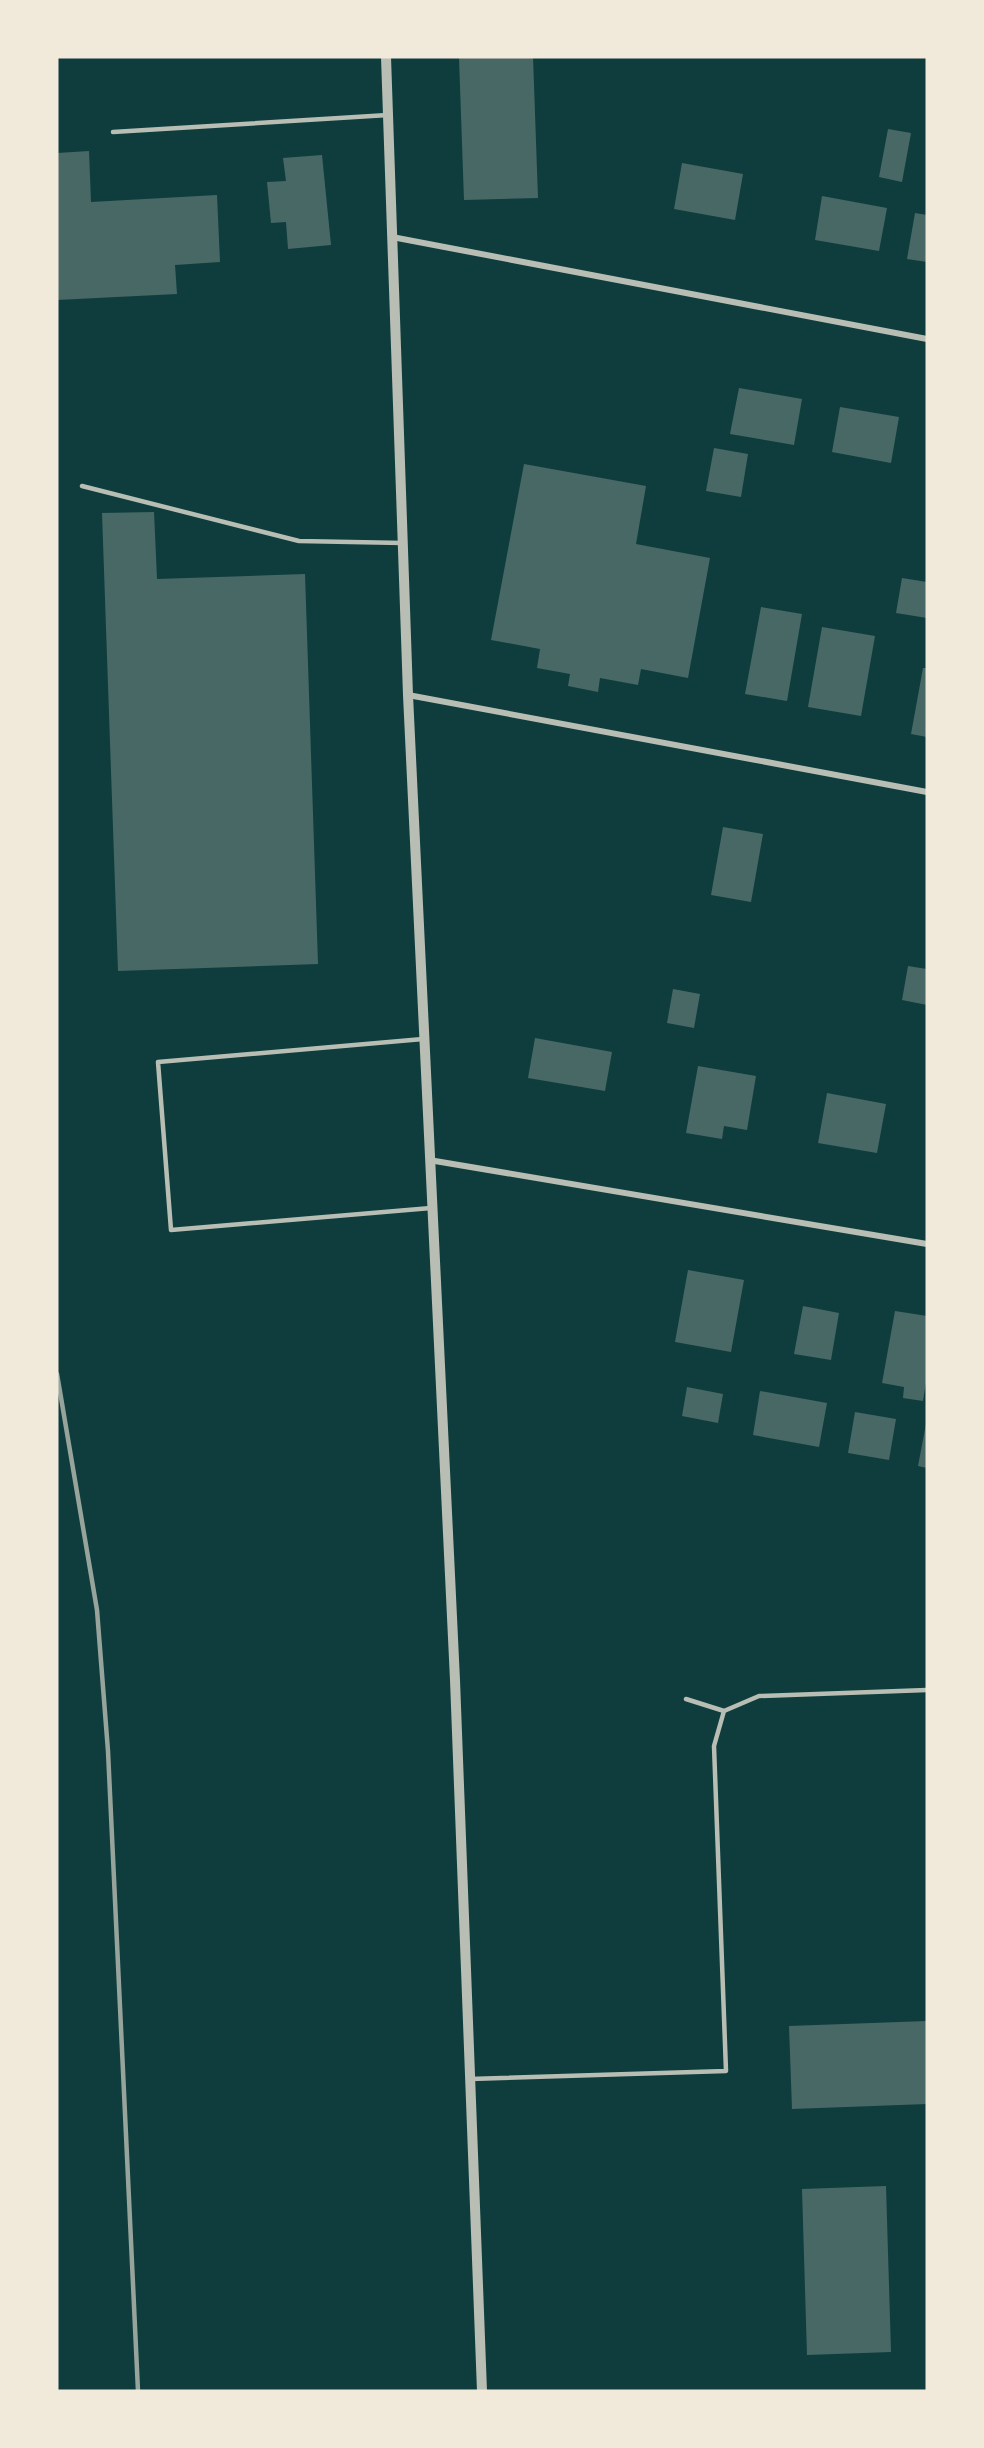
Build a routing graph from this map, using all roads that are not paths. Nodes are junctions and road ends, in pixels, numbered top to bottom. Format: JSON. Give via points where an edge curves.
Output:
{"nodes":[{"id":1,"x":386,"y":57,"type":"edge"},
{"id":2,"x":388,"y":115,"type":"junction"},
{"id":3,"x":113,"y":132,"type":"dead end"},
{"id":4,"x":392,"y":237,"type":"junction"},
{"id":5,"x":927,"y":339,"type":"edge"},
{"id":6,"x":82,"y":486,"type":"dead end"},
{"id":7,"x":403,"y":543,"type":"junction"},
{"id":8,"x":408,"y":695,"type":"junction"},
{"id":9,"x":927,"y":792,"type":"edge"},
{"id":10,"x":423,"y":1039,"type":"junction"},
{"id":11,"x":429,"y":1160,"type":"junction"},
{"id":12,"x":432,"y":1208,"type":"junction"},
{"id":13,"x":927,"y":1244,"type":"edge"},
{"id":14,"x":927,"y":1690,"type":"edge"},
{"id":15,"x":686,"y":1699,"type":"dead end"},
{"id":16,"x":724,"y":1711,"type":"junction"},
{"id":17,"x":470,"y":2079,"type":"junction"},
{"id":18,"x":482,"y":2391,"type":"edge"}],
"edges":[{"from":1,"to":2,"type":"street"},
{"from":2,"to":3,"type":"lane"},
{"from":2,"to":4,"type":"street"},
{"from":4,"to":5,"type":"street"},
{"from":4,"to":7,"type":"street"},
{"from":6,"to":7,"type":"lane","via":[[299,541]]},
{"from":7,"to":8,"type":"street"},
{"from":8,"to":9,"type":"street"},
{"from":8,"to":10,"type":"street"},
{"from":10,"to":11,"type":"street"},
{"from":10,"to":12,"type":"lane","via":[[158,1062],[171,1230]]},
{"from":11,"to":12,"type":"street"},
{"from":11,"to":13,"type":"street"},
{"from":12,"to":17,"type":"street"},
{"from":14,"to":16,"type":"lane","via":[[759,1696]]},
{"from":15,"to":16,"type":"lane"},
{"from":16,"to":17,"type":"lane","via":[[714,1746],[726,2072]]},
{"from":17,"to":18,"type":"street"}]}
